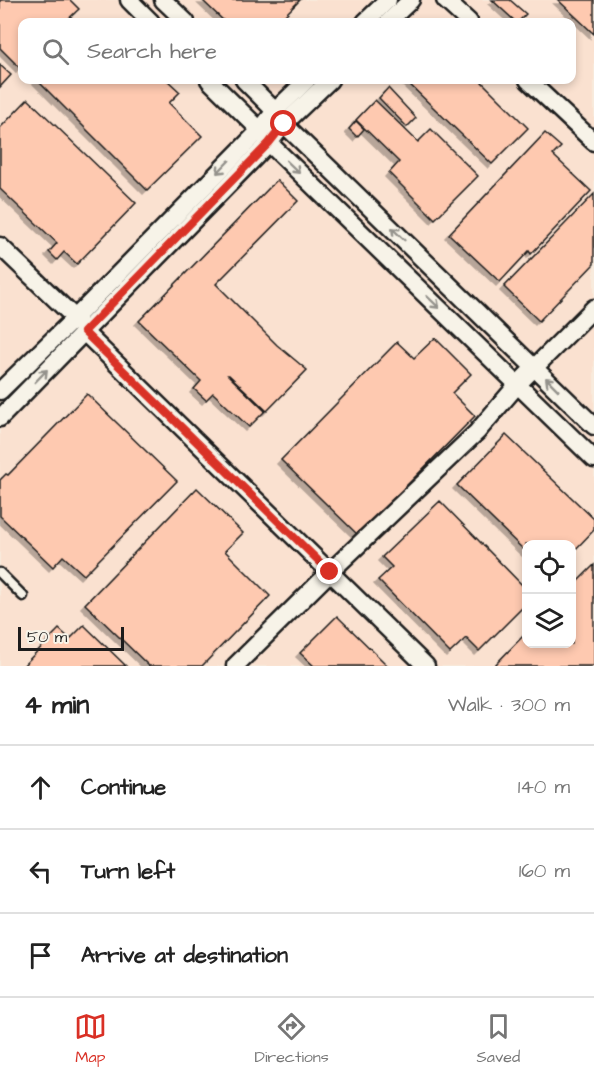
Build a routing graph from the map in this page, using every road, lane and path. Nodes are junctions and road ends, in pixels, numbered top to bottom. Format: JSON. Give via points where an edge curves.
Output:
{"nodes":[{"id":1,"x":129,"y":0,"type":"edge"},
{"id":2,"x":163,"y":0,"type":"edge"},
{"id":3,"x":388,"y":0,"type":"edge"},
{"id":4,"x":411,"y":0,"type":"edge"},
{"id":5,"x":445,"y":0,"type":"edge"},
{"id":6,"x":147,"y":18,"type":"edge"},
{"id":7,"x":182,"y":18,"type":"edge"},
{"id":8,"x":369,"y":18,"type":"edge"},
{"id":9,"x":392,"y":18,"type":"edge"},
{"id":10,"x":465,"y":18,"type":"edge"},
{"id":11,"x":213,"y":84,"type":"edge"},
{"id":12,"x":248,"y":84,"type":"edge"},
{"id":13,"x":304,"y":84,"type":"edge"},
{"id":14,"x":325,"y":84,"type":"edge"},
{"id":15,"x":532,"y":84,"type":"edge"},
{"id":16,"x":280,"y":117,"type":"junction"},
{"id":17,"x":264,"y":137,"type":"junction"},
{"id":18,"x":594,"y":142,"type":"edge"},
{"id":19,"x":0,"y":246,"type":"edge"},
{"id":20,"x":594,"y":308,"type":"edge"},
{"id":21,"x":79,"y":325,"type":"junction"},
{"id":22,"x":535,"y":368,"type":"junction"},
{"id":23,"x":518,"y":384,"type":"junction"},
{"id":24,"x":0,"y":391,"type":"edge"},
{"id":25,"x":0,"y":418,"type":"edge"},
{"id":26,"x":594,"y":426,"type":"edge"},
{"id":27,"x":594,"y":459,"type":"edge"},
{"id":28,"x":330,"y":572,"type":"junction"},
{"id":29,"x":0,"y":573,"type":"edge"},
{"id":30,"x":23,"y":596,"type":"dead end"},
{"id":31,"x":235,"y":666,"type":"edge"},
{"id":32,"x":426,"y":666,"type":"edge"}],
"edges":[{"from":1,"to":6,"type":"street"},
{"from":2,"to":7,"type":"street"},
{"from":3,"to":8,"type":"street"},
{"from":4,"to":9,"type":"street"},
{"from":5,"to":10,"type":"street"},
{"from":11,"to":17,"type":"street"},
{"from":12,"to":16,"type":"street"},
{"from":13,"to":16,"type":"street"},
{"from":14,"to":16,"type":"street"},
{"from":15,"to":18,"type":"street"},
{"from":16,"to":17,"type":"street"},
{"from":22,"to":16,"type":"street","one_way":true},
{"from":17,"to":21,"type":"street"},
{"from":17,"to":23,"type":"street","one_way":true},
{"from":19,"to":21,"type":"street"},
{"from":20,"to":22,"type":"street"},
{"from":21,"to":24,"type":"street"},
{"from":25,"to":21,"type":"street","one_way":true},
{"from":21,"to":28,"type":"street"},
{"from":22,"to":23,"type":"street"},
{"from":26,"to":22,"type":"street","one_way":true},
{"from":23,"to":27,"type":"street"},
{"from":23,"to":28,"type":"street","via":[[477,432]]},
{"from":28,"to":31,"type":"street"},
{"from":28,"to":32,"type":"street"},
{"from":29,"to":30,"type":"lane"}]}
